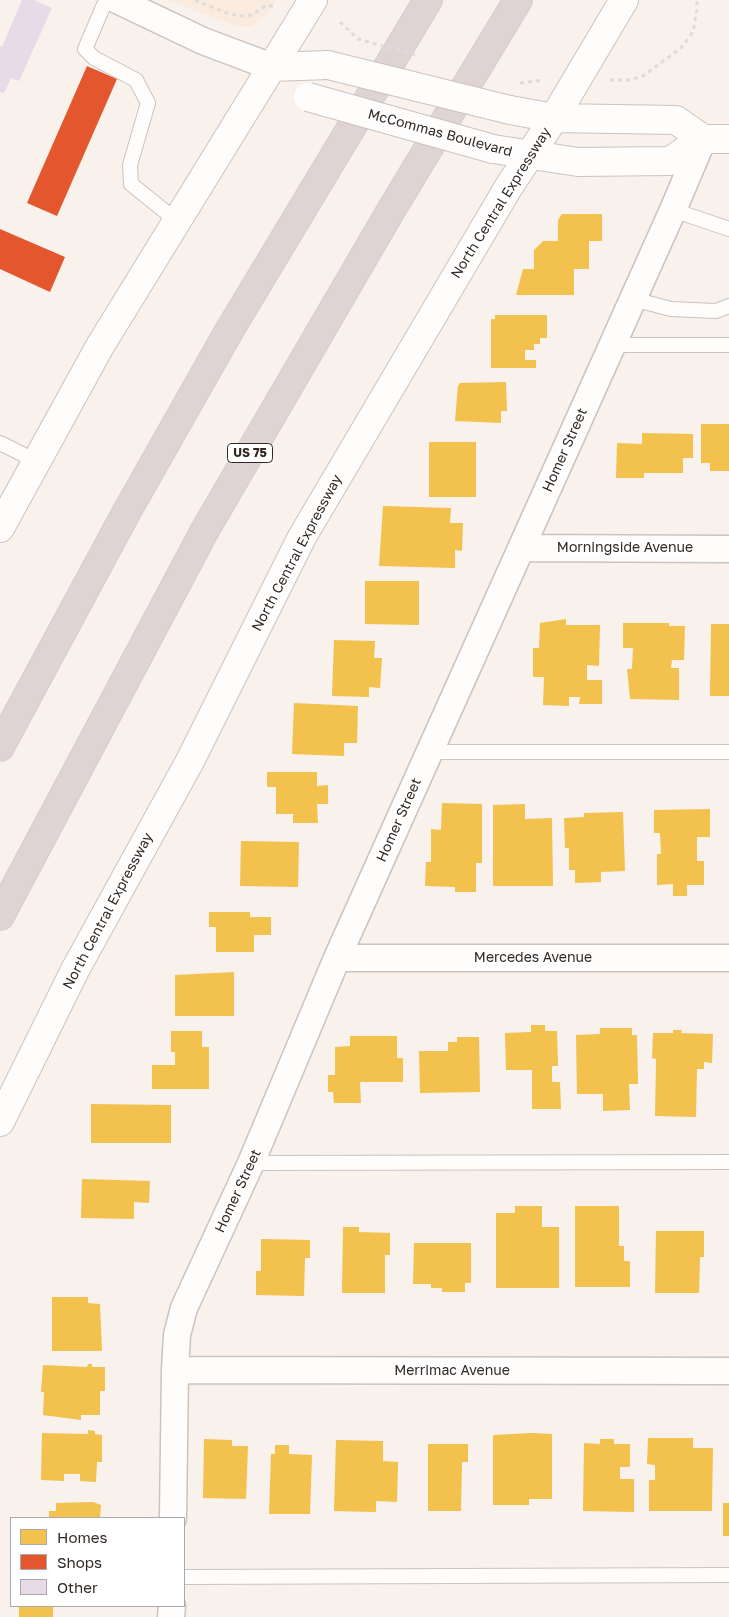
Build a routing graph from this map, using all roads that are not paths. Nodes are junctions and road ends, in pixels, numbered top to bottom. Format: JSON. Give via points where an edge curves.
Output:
{"nodes":[{"id":1,"x":106,"y":0,"type":"edge"},
{"id":2,"x":117,"y":0,"type":"edge"},
{"id":3,"x":313,"y":0,"type":"edge"},
{"id":4,"x":428,"y":0,"type":"edge"},
{"id":5,"x":518,"y":0,"type":"edge"},
{"id":6,"x":624,"y":0,"type":"edge"},
{"id":7,"x":272,"y":67,"type":"junction"},
{"id":8,"x":554,"y":118,"type":"junction"},
{"id":9,"x":716,"y":139,"type":"edge"},
{"id":10,"x":529,"y":155,"type":"junction"},
{"id":11,"x":673,"y":210,"type":"junction"},
{"id":12,"x":177,"y":221,"type":"junction"},
{"id":13,"x":729,"y":229,"type":"edge"},
{"id":14,"x":633,"y":299,"type":"junction"},
{"id":15,"x":729,"y":306,"type":"edge"},
{"id":16,"x":612,"y":345,"type":"junction"},
{"id":17,"x":729,"y":345,"type":"edge"},
{"id":18,"x":0,"y":443,"type":"edge"},
{"id":19,"x":36,"y":461,"type":"junction"},
{"id":20,"x":0,"y":528,"type":"edge"},
{"id":21,"x":522,"y":548,"type":"junction"},
{"id":22,"x":729,"y":549,"type":"edge"},
{"id":23,"x":0,"y":747,"type":"edge"},
{"id":24,"x":429,"y":752,"type":"junction"},
{"id":25,"x":729,"y":752,"type":"edge"},
{"id":26,"x":0,"y":916,"type":"edge"},
{"id":27,"x":338,"y":958,"type":"junction"},
{"id":28,"x":729,"y":958,"type":"edge"},
{"id":29,"x":0,"y":1122,"type":"edge"},
{"id":30,"x":729,"y":1162,"type":"edge"},
{"id":31,"x":251,"y":1163,"type":"junction"},
{"id":32,"x":175,"y":1370,"type":"junction"},
{"id":33,"x":729,"y":1371,"type":"edge"},
{"id":34,"x":173,"y":1517,"type":"edge"},
{"id":35,"x":729,"y":1575,"type":"edge"},
{"id":36,"x":185,"y":1577,"type":"edge"}],
"edges":[{"from":1,"to":12,"type":"lane","via":[[85,49],[94,58],[136,80],[140,87],[148,102],[130,165],[131,184]]},
{"from":2,"to":7,"type":"street","name":"McCommas Boulevard","via":[[203,41]]},
{"from":3,"to":7,"type":"main road"},
{"from":4,"to":23,"type":"highway","via":[[215,356],[121,521]]},
{"from":5,"to":26,"type":"highway","number":"US 75","via":[[205,530]]},
{"from":6,"to":8,"type":"main road","name":"North Central Expressway"},
{"from":7,"to":8,"type":"main road","name":"McCommas Boulevard","bridge":true,"via":[[328,65]]},
{"from":7,"to":10,"type":"main road","name":"McCommas Boulevard","bridge":true,"via":[[308,97],[493,149]]},
{"from":7,"to":12,"type":"main road"},
{"from":8,"to":9,"type":"main road","name":"McCommas Boulevard","via":[[676,120]]},
{"from":8,"to":10,"type":"main road","name":"North Central Expressway"},
{"from":9,"to":10,"type":"main road","name":"McCommas Boulevard","via":[[670,161],[578,162]]},
{"from":9,"to":11,"type":"street","name":"Homer Street"},
{"from":10,"to":29,"type":"main road","name":"North Central Expressway","via":[[302,537],[190,761],[75,970]]},
{"from":11,"to":13,"type":"lane"},
{"from":11,"to":14,"type":"street","name":"Homer Street"},
{"from":12,"to":19,"type":"main road","via":[[100,346]]},
{"from":14,"to":15,"type":"lane","via":[[671,309],[716,311]]},
{"from":14,"to":16,"type":"street","name":"Homer Street"},
{"from":16,"to":17,"type":"lane"},
{"from":16,"to":21,"type":"street","name":"Homer Street"},
{"from":18,"to":19,"type":"lane"},
{"from":19,"to":20,"type":"main road"},
{"from":21,"to":22,"type":"street","name":"Morningside Avenue"},
{"from":21,"to":24,"type":"street","name":"Homer Street"},
{"from":24,"to":25,"type":"lane"},
{"from":24,"to":27,"type":"street","name":"Homer Street"},
{"from":27,"to":28,"type":"street","name":"Mercedes Avenue"},
{"from":27,"to":31,"type":"street","name":"Homer Street"},
{"from":30,"to":31,"type":"lane"},
{"from":31,"to":32,"type":"street","name":"Homer Street","via":[[184,1308]]},
{"from":32,"to":33,"type":"street","name":"Merrimac Avenue"},
{"from":32,"to":34,"type":"street","name":"Homer Street"},
{"from":35,"to":36,"type":"lane"}]}
